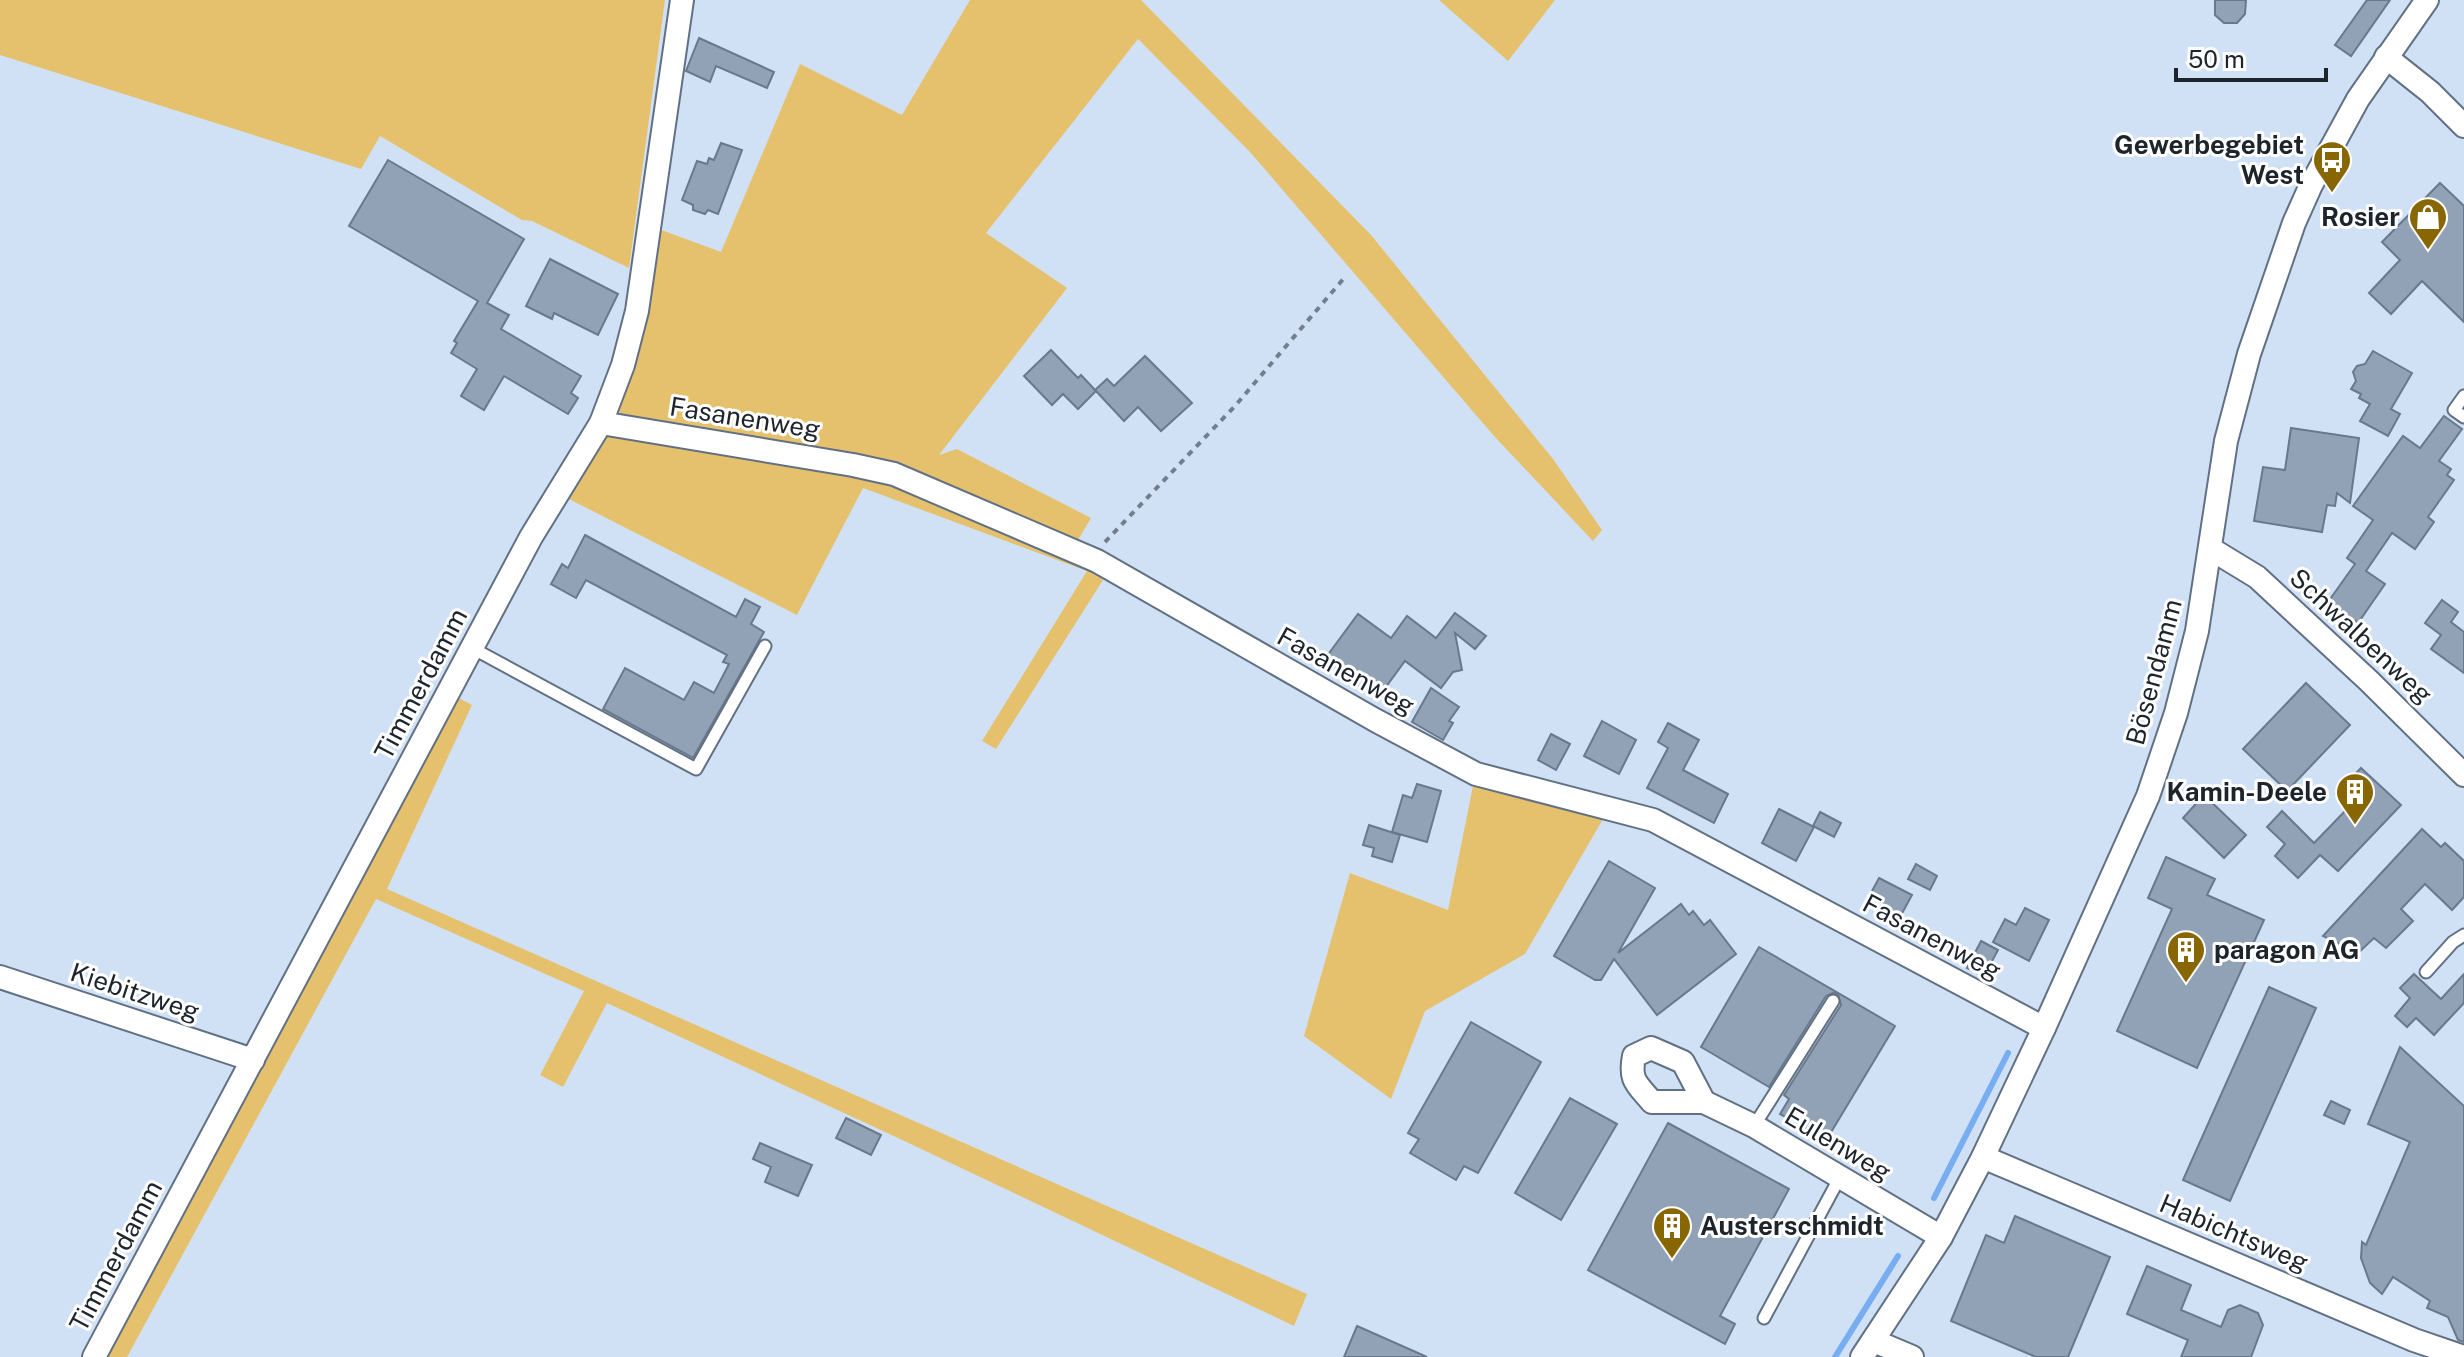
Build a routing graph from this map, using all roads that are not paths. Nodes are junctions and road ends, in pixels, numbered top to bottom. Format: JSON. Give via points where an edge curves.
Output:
{"nodes":[{"id":1,"x":682,"y":0,"type":"edge"},
{"id":2,"x":2427,"y":0,"type":"edge"},
{"id":3,"x":2386,"y":57,"type":"junction"},
{"id":4,"x":2464,"y":126,"type":"edge"},
{"id":5,"x":2464,"y":396,"type":"edge"},
{"id":6,"x":2464,"y":417,"type":"edge"},
{"id":7,"x":601,"y":423,"type":"junction"},
{"id":8,"x":2211,"y":549,"type":"junction"},
{"id":9,"x":765,"y":646,"type":"dead end"},
{"id":10,"x":472,"y":648,"type":"junction"},
{"id":11,"x":2464,"y":775,"type":"edge"},
{"id":12,"x":2464,"y":935,"type":"edge"},
{"id":13,"x":2426,"y":972,"type":"dead end"},
{"id":14,"x":0,"y":977,"type":"edge"},
{"id":15,"x":1833,"y":1001,"type":"dead end"},
{"id":16,"x":2044,"y":1028,"type":"junction"},
{"id":17,"x":253,"y":1060,"type":"junction"},
{"id":18,"x":1704,"y":1102,"type":"dead end"},
{"id":19,"x":1754,"y":1126,"type":"junction"},
{"id":20,"x":1983,"y":1157,"type":"junction"},
{"id":21,"x":1840,"y":1177,"type":"junction"},
{"id":22,"x":1941,"y":1237,"type":"junction"},
{"id":23,"x":1764,"y":1318,"type":"dead end"},
{"id":24,"x":1868,"y":1349,"type":"edge"},
{"id":25,"x":94,"y":1357,"type":"edge"},
{"id":26,"x":1912,"y":1357,"type":"edge"},
{"id":27,"x":2464,"y":1357,"type":"edge"}],
"edges":[{"from":1,"to":7,"type":"street","name":"Timmerdamm","via":[[637,311]]},
{"from":2,"to":3,"type":"street","name":"Bösendamm"},
{"from":3,"to":4,"type":"street"},
{"from":3,"to":8,"type":"street","name":"Bösendamm","via":[[2358,99],[2294,223],[2226,441]]},
{"from":5,"to":6,"type":"lane","via":[[2454,410]]},
{"from":7,"to":10,"type":"street","name":"Timmerdamm","via":[[531,537]]},
{"from":7,"to":16,"type":"street","name":"Fasanenweg","via":[[894,474],[1092,560],[1476,774],[1653,820]]},
{"from":8,"to":11,"type":"street","name":"Schwalbenweg","via":[[2257,577]]},
{"from":8,"to":16,"type":"street","name":"Bösendamm","via":[[2197,631],[2148,796]]},
{"from":9,"to":10,"type":"lane","via":[[696,769]]},
{"from":10,"to":17,"type":"street","name":"Timmerdamm"},
{"from":12,"to":13,"type":"lane"},
{"from":14,"to":17,"type":"street","name":"Kiebitzweg"},
{"from":15,"to":19,"type":"lane"},
{"from":16,"to":20,"type":"street","name":"Bösendamm"},
{"from":17,"to":25,"type":"street","name":"Timmerdamm"},
{"from":18,"to":19,"type":"street","name":"Eulenweg"},
{"from":19,"to":21,"type":"street","name":"Eulenweg"},
{"from":20,"to":22,"type":"street","name":"Bösendamm"},
{"from":20,"to":27,"type":"street","name":"Habichtsweg"},
{"from":21,"to":22,"type":"street","name":"Eulenweg"},
{"from":21,"to":23,"type":"lane"},
{"from":22,"to":24,"type":"street","name":"Bösendamm"},
{"from":24,"to":26,"type":"street","name":"Bösendamm"}]}
